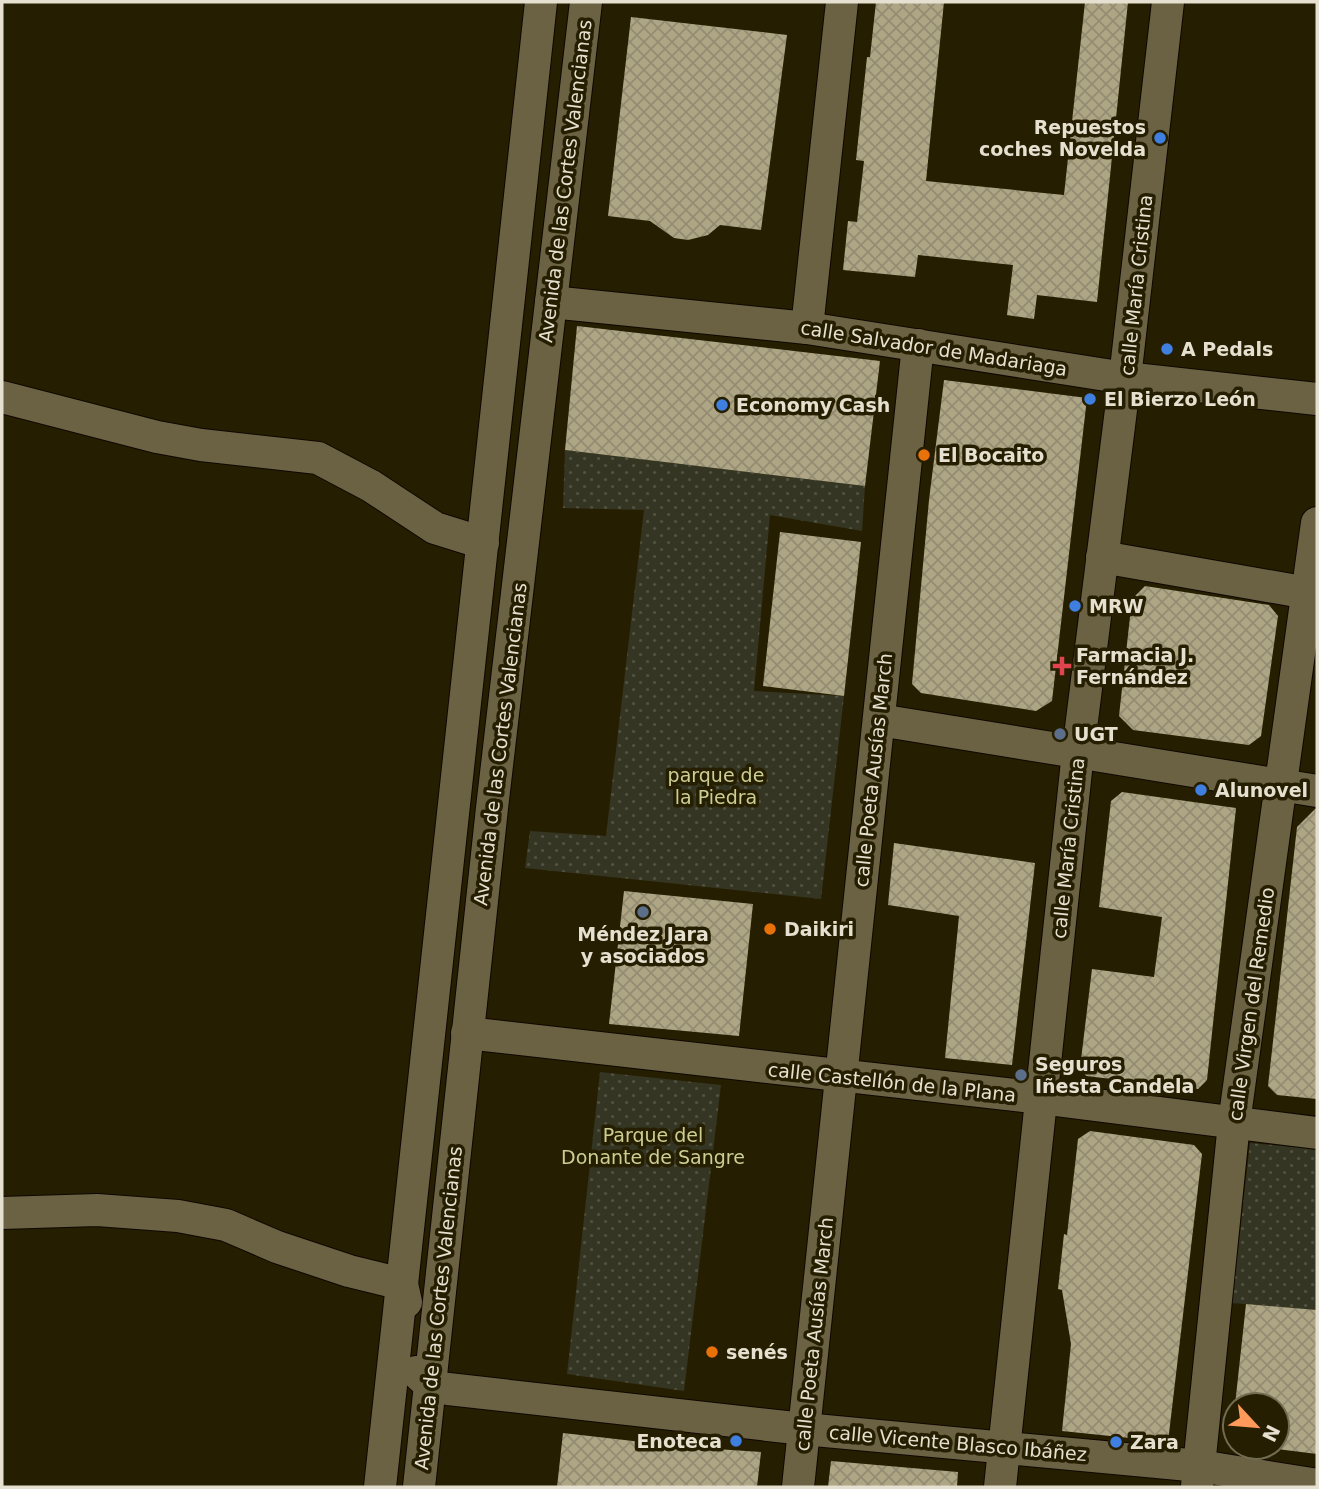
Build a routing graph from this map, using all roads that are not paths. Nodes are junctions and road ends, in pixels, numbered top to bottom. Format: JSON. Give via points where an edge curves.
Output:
{"nodes":[{"id":1,"x":541,"y":2,"type":"edge"},
{"id":2,"x":586,"y":2,"type":"edge"},
{"id":3,"x":842,"y":2,"type":"edge"},
{"id":4,"x":1168,"y":2,"type":"edge"},
{"id":5,"x":551,"y":302,"type":"junction"},
{"id":6,"x":807,"y":328,"type":"junction"},
{"id":7,"x":918,"y":345,"type":"junction"},
{"id":8,"x":1125,"y":378,"type":"junction"},
{"id":9,"x":2,"y":397,"type":"edge"},
{"id":10,"x":1317,"y":399,"type":"edge"},
{"id":11,"x":1317,"y":523,"type":"edge"},
{"id":12,"x":482,"y":543,"type":"junction"},
{"id":13,"x":1102,"y":557,"type":"junction"},
{"id":14,"x":1308,"y":593,"type":"junction"},
{"id":15,"x":878,"y":720,"type":"junction"},
{"id":16,"x":1078,"y":752,"type":"junction"},
{"id":17,"x":1281,"y":786,"type":"junction"},
{"id":18,"x":1317,"y":791,"type":"edge"},
{"id":19,"x":467,"y":1033,"type":"junction"},
{"id":20,"x":841,"y":1077,"type":"junction"},
{"id":21,"x":1041,"y":1098,"type":"junction"},
{"id":22,"x":1234,"y":1123,"type":"junction"},
{"id":23,"x":1317,"y":1133,"type":"edge"},
{"id":24,"x":2,"y":1213,"type":"edge"},
{"id":25,"x":402,"y":1284,"type":"junction"},
{"id":26,"x":430,"y":1386,"type":"junction"},
{"id":27,"x":804,"y":1429,"type":"junction"},
{"id":28,"x":1004,"y":1448,"type":"junction"},
{"id":29,"x":1199,"y":1476,"type":"edge"},
{"id":30,"x":1317,"y":1485,"type":"edge"},
{"id":31,"x":380,"y":1487,"type":"edge"},
{"id":32,"x":419,"y":1487,"type":"edge"},
{"id":33,"x":798,"y":1487,"type":"edge"},
{"id":34,"x":1000,"y":1487,"type":"edge"}],
"edges":[{"from":1,"to":12,"type":"street","name":"Avenida de las Cortes Valencianas"},
{"from":2,"to":5,"type":"street","name":"Avenida de las Cortes Valencianas"},
{"from":3,"to":6,"type":"street"},
{"from":4,"to":8,"type":"street","name":"calle María Cristina"},
{"from":5,"to":6,"type":"street","name":"calle Salvador de Madariaga"},
{"from":5,"to":19,"type":"street","name":"Avenida de las Cortes Valencianas"},
{"from":6,"to":7,"type":"street","name":"calle Salvador de Madariaga"},
{"from":7,"to":8,"type":"street","name":"calle Salvador de Madariaga"},
{"from":7,"to":15,"type":"street","name":"calle Poeta Ausías March"},
{"from":8,"to":10,"type":"street","name":"calle Salvador de Madariaga"},
{"from":8,"to":13,"type":"street","name":"calle María Cristina"},
{"from":9,"to":12,"type":"street","via":[[157,437],[318,458],[435,528]]},
{"from":11,"to":14,"type":"street","name":"calle Virgen del Remedio"},
{"from":12,"to":25,"type":"street","name":"Avenida de las Cortes Valencianas"},
{"from":13,"to":14,"type":"street"},
{"from":13,"to":16,"type":"street","name":"calle María Cristina"},
{"from":14,"to":17,"type":"street","name":"calle Virgen del Remedio"},
{"from":15,"to":16,"type":"street"},
{"from":15,"to":20,"type":"street","name":"calle Poeta Ausías March"},
{"from":16,"to":17,"type":"street"},
{"from":16,"to":21,"type":"street","name":"calle María Cristina"},
{"from":17,"to":18,"type":"street"},
{"from":17,"to":22,"type":"street","name":"calle Virgen del Remedio"},
{"from":19,"to":20,"type":"street","name":"calle Castellón de la Plana"},
{"from":19,"to":26,"type":"street","name":"Avenida de las Cortes Valencianas"},
{"from":20,"to":21,"type":"street","name":"calle Castellón de la Plana"},
{"from":20,"to":27,"type":"street","name":"calle Poeta Ausías March"},
{"from":21,"to":22,"type":"street","name":"calle Castellón de la Plana"},
{"from":21,"to":28,"type":"street","name":"calle María Cristina"},
{"from":22,"to":23,"type":"street","name":"calle Castellón de la Plana"},
{"from":22,"to":29,"type":"street","name":"calle Virgen del Remedio"},
{"from":24,"to":25,"type":"street","via":[[97,1210],[178,1216],[226,1225],[277,1247]]},
{"from":25,"to":26,"type":"street","via":[[411,1326],[411,1367]]},
{"from":25,"to":31,"type":"street","name":"Avenida de las Cortes Valencianas"},
{"from":26,"to":27,"type":"street","name":"calle Vicente Blasco Ibáñez"},
{"from":26,"to":32,"type":"street","name":"Avenida de las Cortes Valencianas"},
{"from":27,"to":28,"type":"street","name":"calle Vicente Blasco Ibáñez"},
{"from":27,"to":33,"type":"street","name":"calle Poeta Ausías March"},
{"from":28,"to":29,"type":"street","name":"calle Vicente Blasco Ibáñez"},
{"from":28,"to":34,"type":"street","name":"calle María Cristina"},
{"from":29,"to":30,"type":"street","name":"calle Vicente Blasco Ibáñez"}]}
